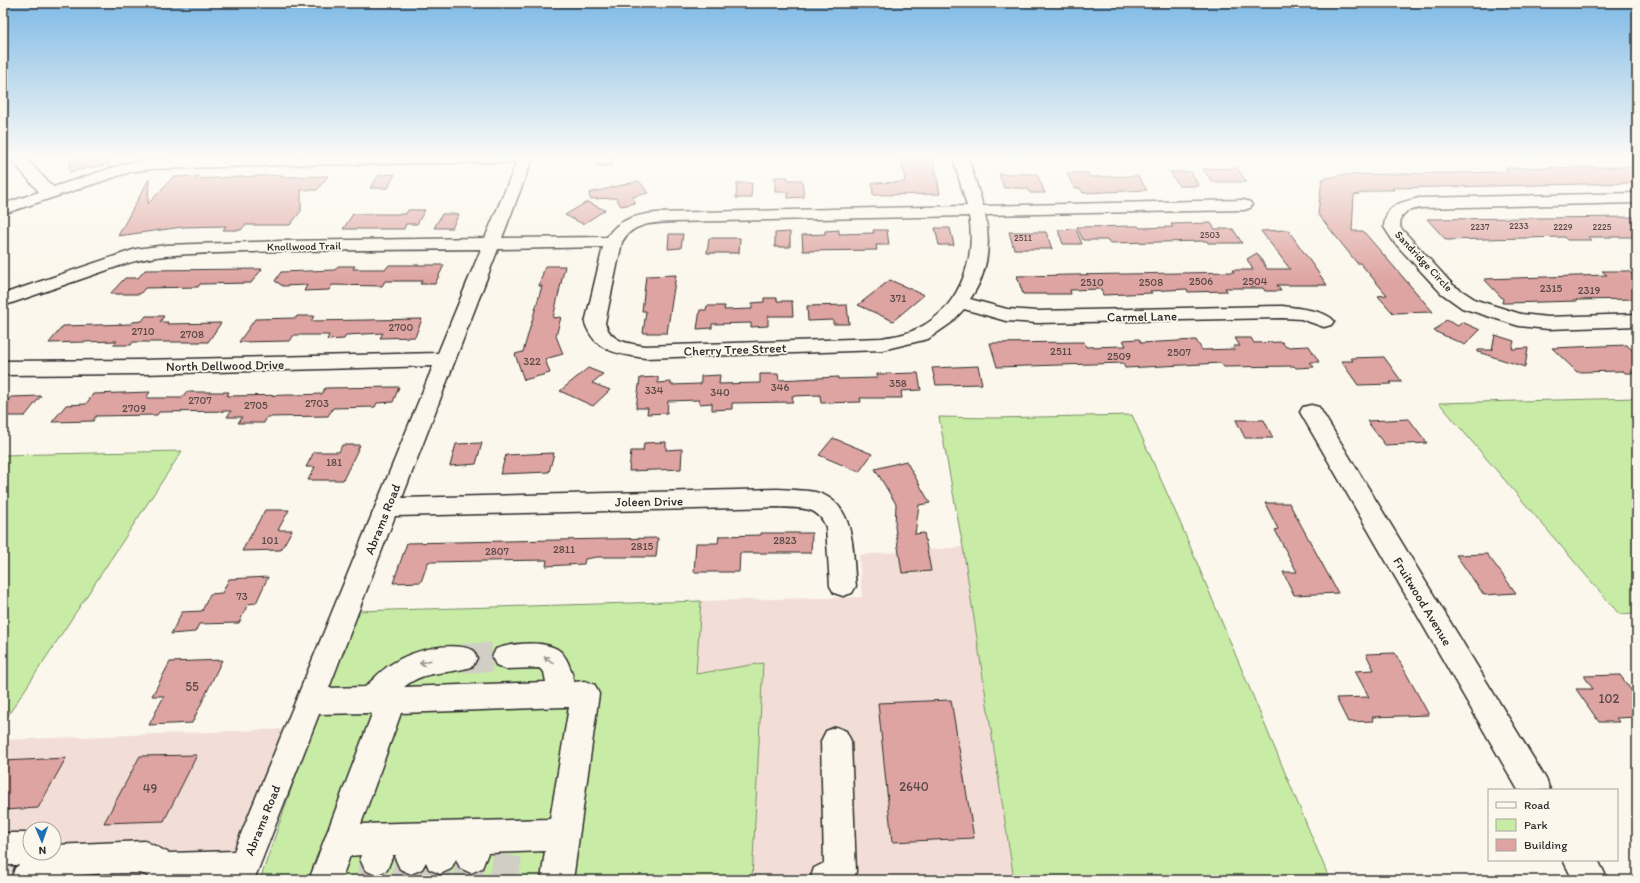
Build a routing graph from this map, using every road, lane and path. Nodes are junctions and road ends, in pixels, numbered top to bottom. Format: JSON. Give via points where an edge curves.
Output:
{"nodes":[{"id":1,"x":33,"y":198,"type":"edge"},
{"id":2,"x":510,"y":198,"type":"edge"},
{"id":3,"x":972,"y":198,"type":"edge"},
{"id":4,"x":1628,"y":198,"type":"edge"},
{"id":5,"x":1244,"y":205,"type":"dead end"},
{"id":6,"x":3,"y":208,"type":"edge"},
{"id":7,"x":975,"y":209,"type":"junction"},
{"id":8,"x":613,"y":242,"type":"junction"},
{"id":9,"x":492,"y":243,"type":"junction"},
{"id":10,"x":3,"y":300,"type":"edge"},
{"id":11,"x":960,"y":302,"type":"junction"},
{"id":12,"x":1637,"y":320,"type":"edge"},
{"id":13,"x":1324,"y":321,"type":"dead end"},
{"id":14,"x":446,"y":359,"type":"junction"},
{"id":15,"x":3,"y":368,"type":"edge"},
{"id":16,"x":1311,"y":412,"type":"dead end"},
{"id":17,"x":387,"y":507,"type":"junction"},
{"id":18,"x":843,"y":586,"type":"dead end"},
{"id":19,"x":506,"y":657,"type":"tunnel mouth"},
{"id":20,"x":463,"y":658,"type":"tunnel mouth"},
{"id":21,"x":563,"y":695,"type":"junction"},
{"id":22,"x":310,"y":701,"type":"junction"},
{"id":23,"x":381,"y":701,"type":"junction"},
{"id":24,"x":836,"y":741,"type":"dead end"},
{"id":25,"x":1534,"y":789,"type":"edge"},
{"id":26,"x":564,"y":835,"type":"junction"},
{"id":27,"x":340,"y":840,"type":"junction"},
{"id":28,"x":3,"y":850,"type":"edge"},
{"id":29,"x":1580,"y":861,"type":"edge"},
{"id":30,"x":33,"y":862,"type":"edge"},
{"id":31,"x":241,"y":873,"type":"edge"},
{"id":32,"x":162,"y":874,"type":"edge"},
{"id":33,"x":839,"y":877,"type":"edge"},
{"id":34,"x":326,"y":880,"type":"edge"},
{"id":35,"x":557,"y":880,"type":"edge"},
{"id":36,"x":1592,"y":880,"type":"edge"}],
"edges":[{"from":1,"to":6,"type":"street"},
{"from":2,"to":9,"type":"street","name":"Abrams Road"},
{"from":3,"to":7,"type":"street","name":"Cherry Tree Street"},
{"from":4,"to":12,"type":"street","name":"Sandridge Circle","via":[[1418,203],[1401,208],[1393,216],[1392,227],[1448,289],[1469,304],[1520,320],[1548,323]]},
{"from":5,"to":7,"type":"street","name":"Cherry Tree Street"},
{"from":7,"to":8,"type":"street","name":"Cherry Tree Street","via":[[641,220],[625,226],[616,234]]},
{"from":7,"to":11,"type":"street","name":"Cherry Tree Street","via":[[980,240],[978,256],[974,273]]},
{"from":8,"to":9,"type":"street","name":"Knollwood Trail"},
{"from":8,"to":11,"type":"street","name":"Cherry Tree Street","via":[[594,323],[601,338],[620,349],[646,352],[888,343],[922,334],[938,324]]},
{"from":9,"to":10,"type":"street","name":"Knollwood Trail","via":[[154,251],[119,260]]},
{"from":9,"to":14,"type":"street","name":"Abrams Road"},
{"from":11,"to":13,"type":"street","name":"Carmel Lane","via":[[1006,315],[1037,317],[1283,312],[1303,314]]},
{"from":14,"to":15,"type":"street","name":"North Dellwood Drive"},
{"from":14,"to":17,"type":"street","name":"Abrams Road"},
{"from":16,"to":25,"type":"street","name":"Fruitwood Avenue"},
{"from":17,"to":18,"type":"street","name":"Joleen Drive","via":[[800,498],[825,506],[832,513],[838,527]]},
{"from":17,"to":22,"type":"street","name":"Abrams Road"},
{"from":21,"to":19,"type":"street","one_way":true,"via":[[559,673],[554,663],[545,657]]},
{"from":20,"to":23,"type":"street","one_way":true,"via":[[435,659],[407,668],[390,679]]},
{"from":21,"to":23,"type":"street"},
{"from":21,"to":26,"type":"street","via":[[585,694]]},
{"from":22,"to":23,"type":"street"},
{"from":22,"to":31,"type":"street","name":"Abrams Road"},
{"from":23,"to":27,"type":"street"},
{"from":24,"to":33,"type":"street"},
{"from":26,"to":27,"type":"street","via":[[510,845],[379,849]]},
{"from":26,"to":35,"type":"street"},
{"from":27,"to":34,"type":"street"},
{"from":28,"to":30,"type":"street"},
{"from":29,"to":36,"type":"street"},
{"from":30,"to":32,"type":"street","via":[[145,857]]},
{"from":31,"to":32,"type":"street"}]}
